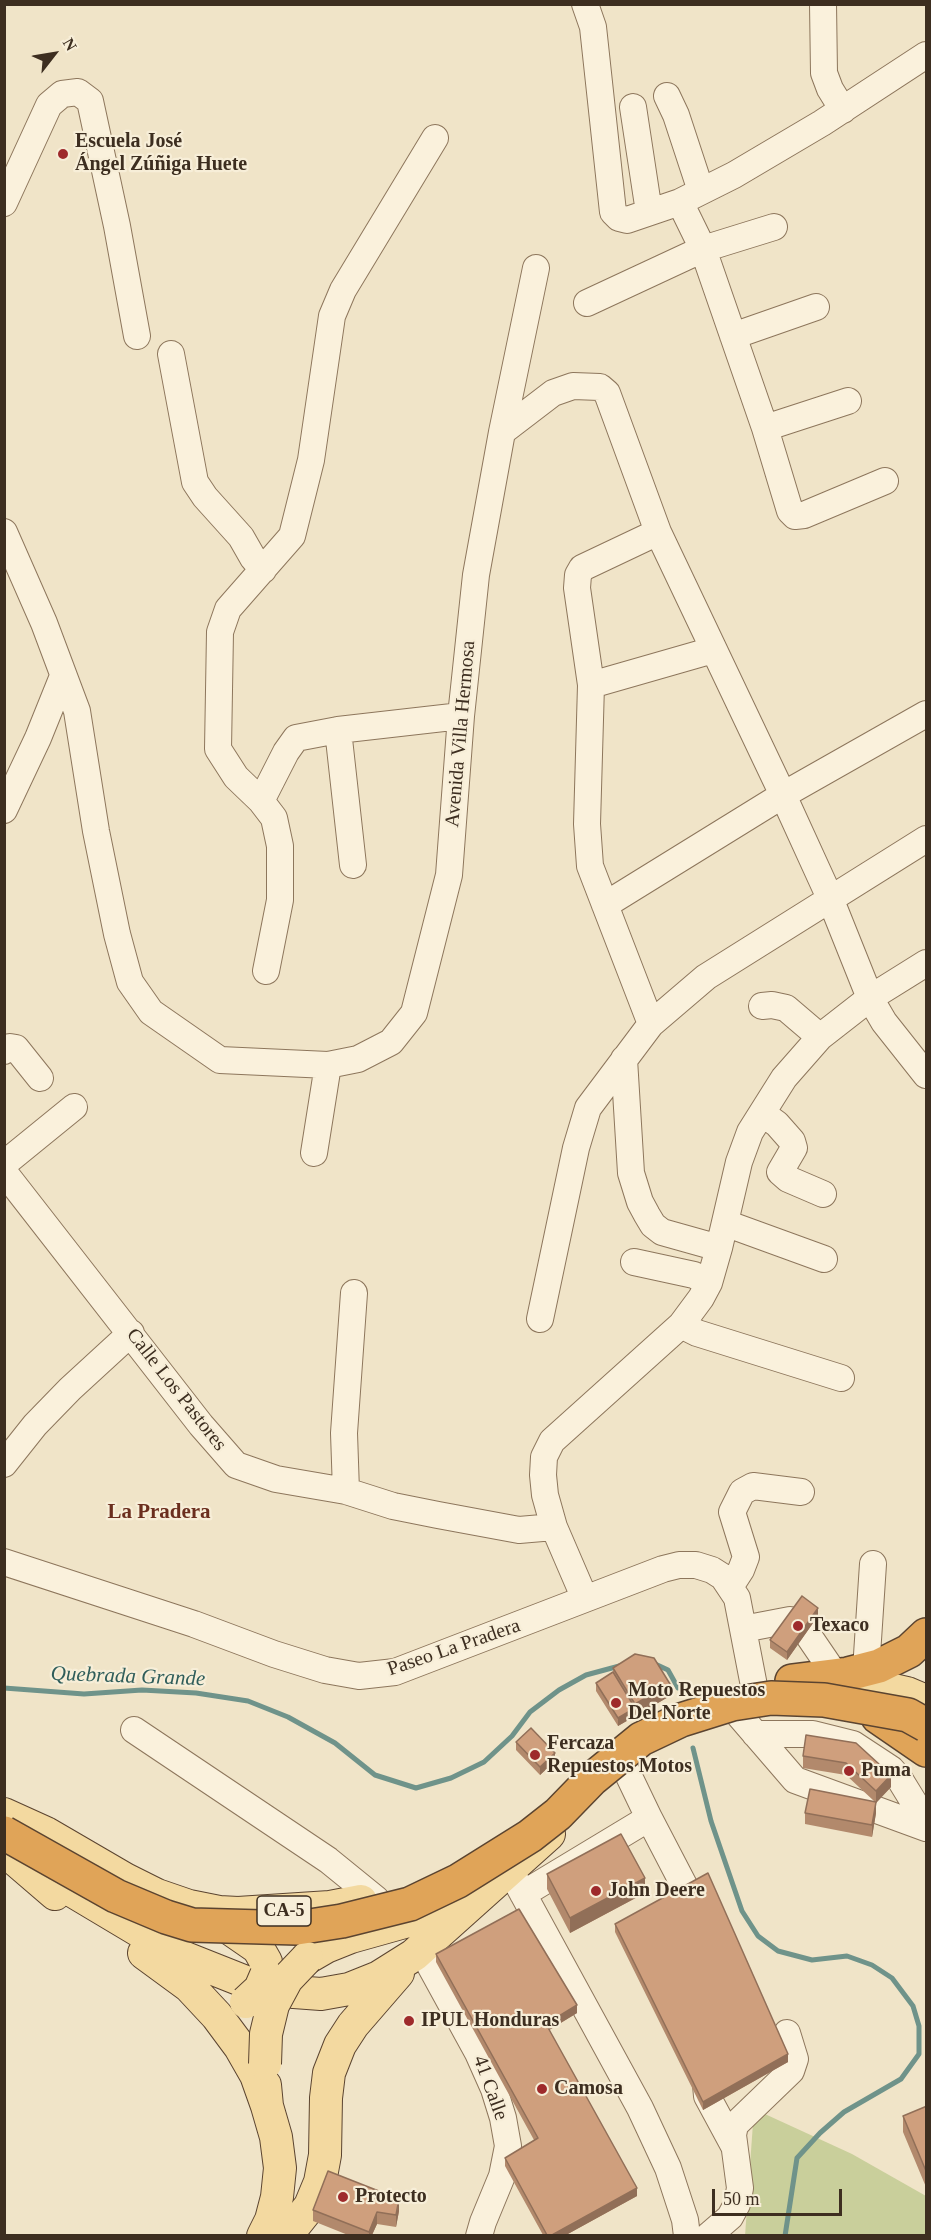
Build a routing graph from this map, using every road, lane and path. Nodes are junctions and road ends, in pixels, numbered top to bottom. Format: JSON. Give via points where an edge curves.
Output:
{"nodes":[{"id":1,"x":585,"y":4,"type":"edge"},
{"id":2,"x":823,"y":4,"type":"edge"},
{"id":3,"x":927,"y":55,"type":"edge"},
{"id":4,"x":667,"y":96,"type":"dead end"},
{"id":5,"x":633,"y":107,"type":"dead end"},
{"id":6,"x":843,"y":110,"type":"junction"},
{"id":7,"x":435,"y":138,"type":"dead end"},
{"id":8,"x":690,"y":196,"type":"junction"},
{"id":9,"x":4,"y":203,"type":"edge"},
{"id":10,"x":649,"y":212,"type":"junction"},
{"id":11,"x":774,"y":226,"type":"dead end"},
{"id":12,"x":703,"y":249,"type":"junction"},
{"id":13,"x":536,"y":268,"type":"dead end"},
{"id":14,"x":587,"y":303,"type":"dead end"},
{"id":15,"x":816,"y":306,"type":"dead end"},
{"id":16,"x":137,"y":336,"type":"dead end"},
{"id":17,"x":733,"y":336,"type":"junction"},
{"id":18,"x":171,"y":354,"type":"dead end"},
{"id":19,"x":848,"y":401,"type":"dead end"},
{"id":20,"x":765,"y":428,"type":"junction"},
{"id":21,"x":502,"y":432,"type":"junction"},
{"id":22,"x":885,"y":482,"type":"dead end"},
{"id":23,"x":4,"y":532,"type":"edge"},
{"id":24,"x":658,"y":532,"type":"junction"},
{"id":25,"x":263,"y":570,"type":"junction"},
{"id":26,"x":713,"y":650,"type":"junction"},
{"id":27,"x":63,"y":676,"type":"junction"},
{"id":28,"x":591,"y":684,"type":"junction"},
{"id":29,"x":927,"y":714,"type":"edge"},
{"id":30,"x":461,"y":716,"type":"junction"},
{"id":31,"x":338,"y":730,"type":"junction"},
{"id":32,"x":783,"y":795,"type":"junction"},
{"id":33,"x":261,"y":801,"type":"junction"},
{"id":34,"x":4,"y":810,"type":"edge"},
{"id":35,"x":927,"y":839,"type":"edge"},
{"id":36,"x":353,"y":865,"type":"dead end"},
{"id":37,"x":830,"y":898,"type":"junction"},
{"id":38,"x":605,"y":905,"type":"junction"},
{"id":39,"x":927,"y":963,"type":"edge"},
{"id":40,"x":266,"y":972,"type":"dead end"},
{"id":41,"x":870,"y":998,"type":"junction"},
{"id":42,"x":762,"y":1006,"type":"dead end"},
{"id":43,"x":651,"y":1024,"type":"junction"},
{"id":44,"x":820,"y":1037,"type":"junction"},
{"id":45,"x":4,"y":1051,"type":"edge"},
{"id":46,"x":624,"y":1059,"type":"junction"},
{"id":47,"x":328,"y":1065,"type":"junction"},
{"id":48,"x":927,"y":1074,"type":"edge"},
{"id":49,"x":40,"y":1078,"type":"dead end"},
{"id":50,"x":74,"y":1107,"type":"dead end"},
{"id":51,"x":762,"y":1113,"type":"junction"},
{"id":52,"x":314,"y":1153,"type":"dead end"},
{"id":53,"x":4,"y":1164,"type":"edge"},
{"id":54,"x":4,"y":1172,"type":"edge"},
{"id":55,"x":823,"y":1194,"type":"dead end"},
{"id":56,"x":722,"y":1236,"type":"junction"},
{"id":57,"x":824,"y":1260,"type":"dead end"},
{"id":58,"x":634,"y":1262,"type":"dead end"},
{"id":59,"x":709,"y":1283,"type":"junction"},
{"id":60,"x":354,"y":1293,"type":"dead end"},
{"id":61,"x":540,"y":1319,"type":"dead end"},
{"id":62,"x":681,"y":1325,"type":"junction"},
{"id":63,"x":131,"y":1333,"type":"junction"},
{"id":64,"x":841,"y":1378,"type":"dead end"},
{"id":65,"x":4,"y":1464,"type":"edge"},
{"id":66,"x":346,"y":1491,"type":"junction"},
{"id":67,"x":801,"y":1492,"type":"dead end"},
{"id":68,"x":554,"y":1527,"type":"junction"},
{"id":69,"x":4,"y":1562,"type":"edge"},
{"id":70,"x":873,"y":1564,"type":"dead end"},
{"id":71,"x":730,"y":1587,"type":"junction"},
{"id":72,"x":585,"y":1599,"type":"junction"},
{"id":73,"x":743,"y":1629,"type":"junction"},
{"id":74,"x":927,"y":1635,"type":"edge"},
{"id":75,"x":851,"y":1673,"type":"junction"},
{"id":76,"x":792,"y":1681,"type":"junction"},
{"id":77,"x":754,"y":1686,"type":"junction"},
{"id":78,"x":927,"y":1701,"type":"edge"},
{"id":79,"x":878,"y":1717,"type":"junction"},
{"id":80,"x":747,"y":1724,"type":"junction"},
{"id":81,"x":927,"y":1725,"type":"edge"},
{"id":82,"x":134,"y":1730,"type":"dead end"},
{"id":83,"x":927,"y":1732,"type":"edge"},
{"id":84,"x":927,"y":1750,"type":"edge"},
{"id":85,"x":626,"y":1770,"type":"junction"},
{"id":86,"x":557,"y":1797,"type":"junction"},
{"id":87,"x":4,"y":1814,"type":"edge"},
{"id":88,"x":649,"y":1818,"type":"junction"},
{"id":89,"x":927,"y":1822,"type":"edge"},
{"id":90,"x":927,"y":1828,"type":"edge"},
{"id":91,"x":4,"y":1833,"type":"edge"},
{"id":92,"x":4,"y":1850,"type":"edge"},
{"id":93,"x":516,"y":1882,"type":"junction"},
{"id":94,"x":376,"y":1899,"type":"junction"},
{"id":95,"x":200,"y":1908,"type":"junction"},
{"id":96,"x":710,"y":1937,"type":"edge"},
{"id":97,"x":418,"y":1952,"type":"junction"},
{"id":98,"x":195,"y":1993,"type":"junction"},
{"id":99,"x":787,"y":2033,"type":"dead end"},
{"id":100,"x":725,"y":2055,"type":"edge"},
{"id":101,"x":267,"y":2106,"type":"junction"},
{"id":102,"x":734,"y":2146,"type":"junction"},
{"id":103,"x":263,"y":2235,"type":"edge"},
{"id":104,"x":286,"y":2235,"type":"edge"},
{"id":105,"x":479,"y":2235,"type":"edge"},
{"id":106,"x":687,"y":2235,"type":"edge"},
{"id":107,"x":708,"y":2235,"type":"edge"}],
"edges":[{"from":1,"to":10,"type":"street","via":[[593,27],[612,212],[627,220]]},
{"from":2,"to":6,"type":"street","via":[[824,73]]},
{"from":3,"to":6,"type":"street"},
{"from":4,"to":8,"type":"street","via":[[676,115]]},
{"from":5,"to":10,"type":"street"},
{"from":6,"to":8,"type":"street","via":[[734,175]]},
{"from":7,"to":25,"type":"street","via":[[343,290],[332,316],[311,460],[292,536]]},
{"from":8,"to":10,"type":"street"},
{"from":8,"to":12,"type":"street"},
{"from":9,"to":16,"type":"street","via":[[49,105],[62,94],[78,92],[90,101]]},
{"from":11,"to":12,"type":"street"},
{"from":12,"to":14,"type":"street"},
{"from":12,"to":17,"type":"street"},
{"from":13,"to":21,"type":"street","name":"Avenida Villa Hermosa"},
{"from":15,"to":17,"type":"street"},
{"from":17,"to":20,"type":"street"},
{"from":18,"to":25,"type":"street","via":[[195,482]]},
{"from":19,"to":20,"type":"street"},
{"from":20,"to":22,"type":"street","via":[[790,511],[795,516]]},
{"from":21,"to":24,"type":"street","via":[[553,393],[573,386],[600,387],[607,393]]},
{"from":21,"to":30,"type":"street","name":"Avenida Villa Hermosa","via":[[476,575]]},
{"from":23,"to":27,"type":"street","name":"Avenida Villa Hermosa","via":[[45,623]]},
{"from":24,"to":26,"type":"street"},
{"from":24,"to":28,"type":"street","via":[[582,568],[578,575]]},
{"from":25,"to":33,"type":"street","via":[[228,609],[220,632],[217,708],[218,749],[236,777]]},
{"from":26,"to":28,"type":"street"},
{"from":26,"to":32,"type":"street"},
{"from":27,"to":34,"type":"street"},
{"from":27,"to":47,"type":"street","name":"Avenida Villa Hermosa","via":[[77,711],[96,831],[130,982],[151,1012],[220,1060]]},
{"from":28,"to":38,"type":"street","via":[[586,824],[590,866]]},
{"from":29,"to":32,"type":"street"},
{"from":30,"to":31,"type":"street"},
{"from":30,"to":47,"type":"street","name":"Avenida Villa Hermosa","via":[[449,875],[414,1012],[391,1042],[358,1059]]},
{"from":31,"to":33,"type":"street","via":[[296,738]]},
{"from":31,"to":36,"type":"street"},
{"from":32,"to":37,"type":"street"},
{"from":32,"to":38,"type":"street"},
{"from":33,"to":40,"type":"street","via":[[274,818],[280,846],[280,900]]},
{"from":35,"to":37,"type":"street"},
{"from":37,"to":41,"type":"street"},
{"from":37,"to":43,"type":"street","via":[[706,977]]},
{"from":38,"to":43,"type":"street"},
{"from":39,"to":41,"type":"street"},
{"from":41,"to":44,"type":"street"},
{"from":41,"to":48,"type":"street","via":[[884,1022]]},
{"from":42,"to":44,"type":"street","via":[[786,1008]]},
{"from":43,"to":46,"type":"street"},
{"from":44,"to":51,"type":"street","via":[[784,1078]]},
{"from":45,"to":49,"type":"street","via":[[16,1048]]},
{"from":46,"to":56,"type":"street","via":[[631,1173],[653,1226],[662,1232]]},
{"from":46,"to":61,"type":"street","via":[[588,1108]]},
{"from":47,"to":52,"type":"street"},
{"from":50,"to":53,"type":"street"},
{"from":51,"to":55,"type":"street","via":[[792,1141],[794,1148],[780,1172]]},
{"from":51,"to":56,"type":"street","via":[[739,1162]]},
{"from":54,"to":63,"type":"street","name":"Calle Los Pastores"},
{"from":56,"to":57,"type":"street"},
{"from":56,"to":59,"type":"street"},
{"from":58,"to":59,"type":"street","via":[[694,1275]]},
{"from":59,"to":62,"type":"street"},
{"from":60,"to":66,"type":"street","via":[[344,1433]]},
{"from":62,"to":64,"type":"street"},
{"from":62,"to":68,"type":"street","via":[[552,1441],[544,1457],[543,1475]]},
{"from":63,"to":65,"type":"street","via":[[49,1411]]},
{"from":63,"to":66,"type":"street","name":"Calle Los Pastores","via":[[236,1465],[276,1479]]},
{"from":66,"to":68,"type":"street","name":"Calle Los Pastores","via":[[393,1506],[519,1530]]},
{"from":67,"to":71,"type":"street","via":[[753,1486],[742,1492],[732,1512],[746,1557]]},
{"from":68,"to":72,"type":"street"},
{"from":69,"to":72,"type":"street","name":"Paseo La Pradera","via":[[274,1654],[359,1676],[395,1672]]},
{"from":70,"to":75,"type":"street"},
{"from":71,"to":72,"type":"street","name":"Paseo La Pradera","via":[[712,1570],[680,1565]]},
{"from":71,"to":73,"type":"street","via":[[737,1598]]},
{"from":73,"to":75,"type":"street","via":[[798,1626]]},
{"from":73,"to":77,"type":"street"},
{"from":74,"to":75,"type":"highway","via":[[909,1651],[879,1666]]},
{"from":75,"to":76,"type":"highway"},
{"from":76,"to":77,"type":"main road","number":"CA-5"},
{"from":76,"to":78,"type":"main road","number":"CA-5","via":[[868,1684]]},
{"from":77,"to":86,"type":"main road","number":"CA-5","via":[[702,1701],[635,1730]]},
{"from":79,"to":80,"type":"main road","via":[[764,1709]]},
{"from":79,"to":83,"type":"main road"},
{"from":79,"to":84,"type":"highway"},
{"from":80,"to":85,"type":"main road","via":[[710,1722],[659,1747]]},
{"from":80,"to":89,"type":"street","via":[[853,1744],[891,1769]]},
{"from":80,"to":90,"type":"street","via":[[795,1780]]},
{"from":81,"to":91,"type":"highway","bridge":true,"via":[[908,1715],[824,1700],[771,1698],[732,1704],[681,1720],[641,1739],[530,1836],[458,1881],[410,1904],[297,1928],[192,1925],[166,1917],[116,1896]]},
{"from":82,"to":94,"type":"street","via":[[328,1860]]},
{"from":85,"to":88,"type":"street"},
{"from":85,"to":93,"type":"main road","via":[[591,1797]]},
{"from":86,"to":94,"type":"main road","number":"CA-5","via":[[459,1870]]},
{"from":86,"to":101,"type":"main road","bridge":true,"via":[[488,1870],[465,1888],[408,1921],[326,1947],[307,1958],[287,1979],[273,2005],[266,2034]]},
{"from":87,"to":95,"type":"main road","number":"CA-5","via":[[157,1895]]},
{"from":88,"to":93,"type":"street"},
{"from":88,"to":96,"type":"street","via":[[682,1904]]},
{"from":92,"to":97,"type":"main road","via":[[183,1957],[246,1982],[321,1994],[349,1989],[379,1977]]},
{"from":92,"to":98,"type":"main road","via":[[53,1893],[154,1960]]},
{"from":93,"to":97,"type":"main road"},
{"from":93,"to":106,"type":"street","via":[[640,2108],[669,2168]]},
{"from":94,"to":95,"type":"main road","number":"CA-5","via":[[289,1911],[238,1913]]},
{"from":95,"to":98,"type":"main road","bridge":true,"via":[[258,1948],[266,1962],[266,1975],[260,1989],[246,2002],[230,2008]]},
{"from":97,"to":104,"type":"main road","via":[[369,2005],[340,2045],[329,2073],[320,2182],[310,2206]]},
{"from":97,"to":105,"type":"street","name":"41 Calle","via":[[478,2053],[503,2118],[508,2146],[502,2176]]},
{"from":98,"to":101,"type":"main road","via":[[240,2047]]},
{"from":99,"to":102,"type":"street","via":[[795,2059],[791,2071],[735,2125]]},
{"from":100,"to":102,"type":"street","via":[[706,2085]]},
{"from":101,"to":103,"type":"main road","via":[[280,2168],[277,2197]]},
{"from":102,"to":107,"type":"street","via":[[740,2188],[737,2204],[730,2217]]}]}
